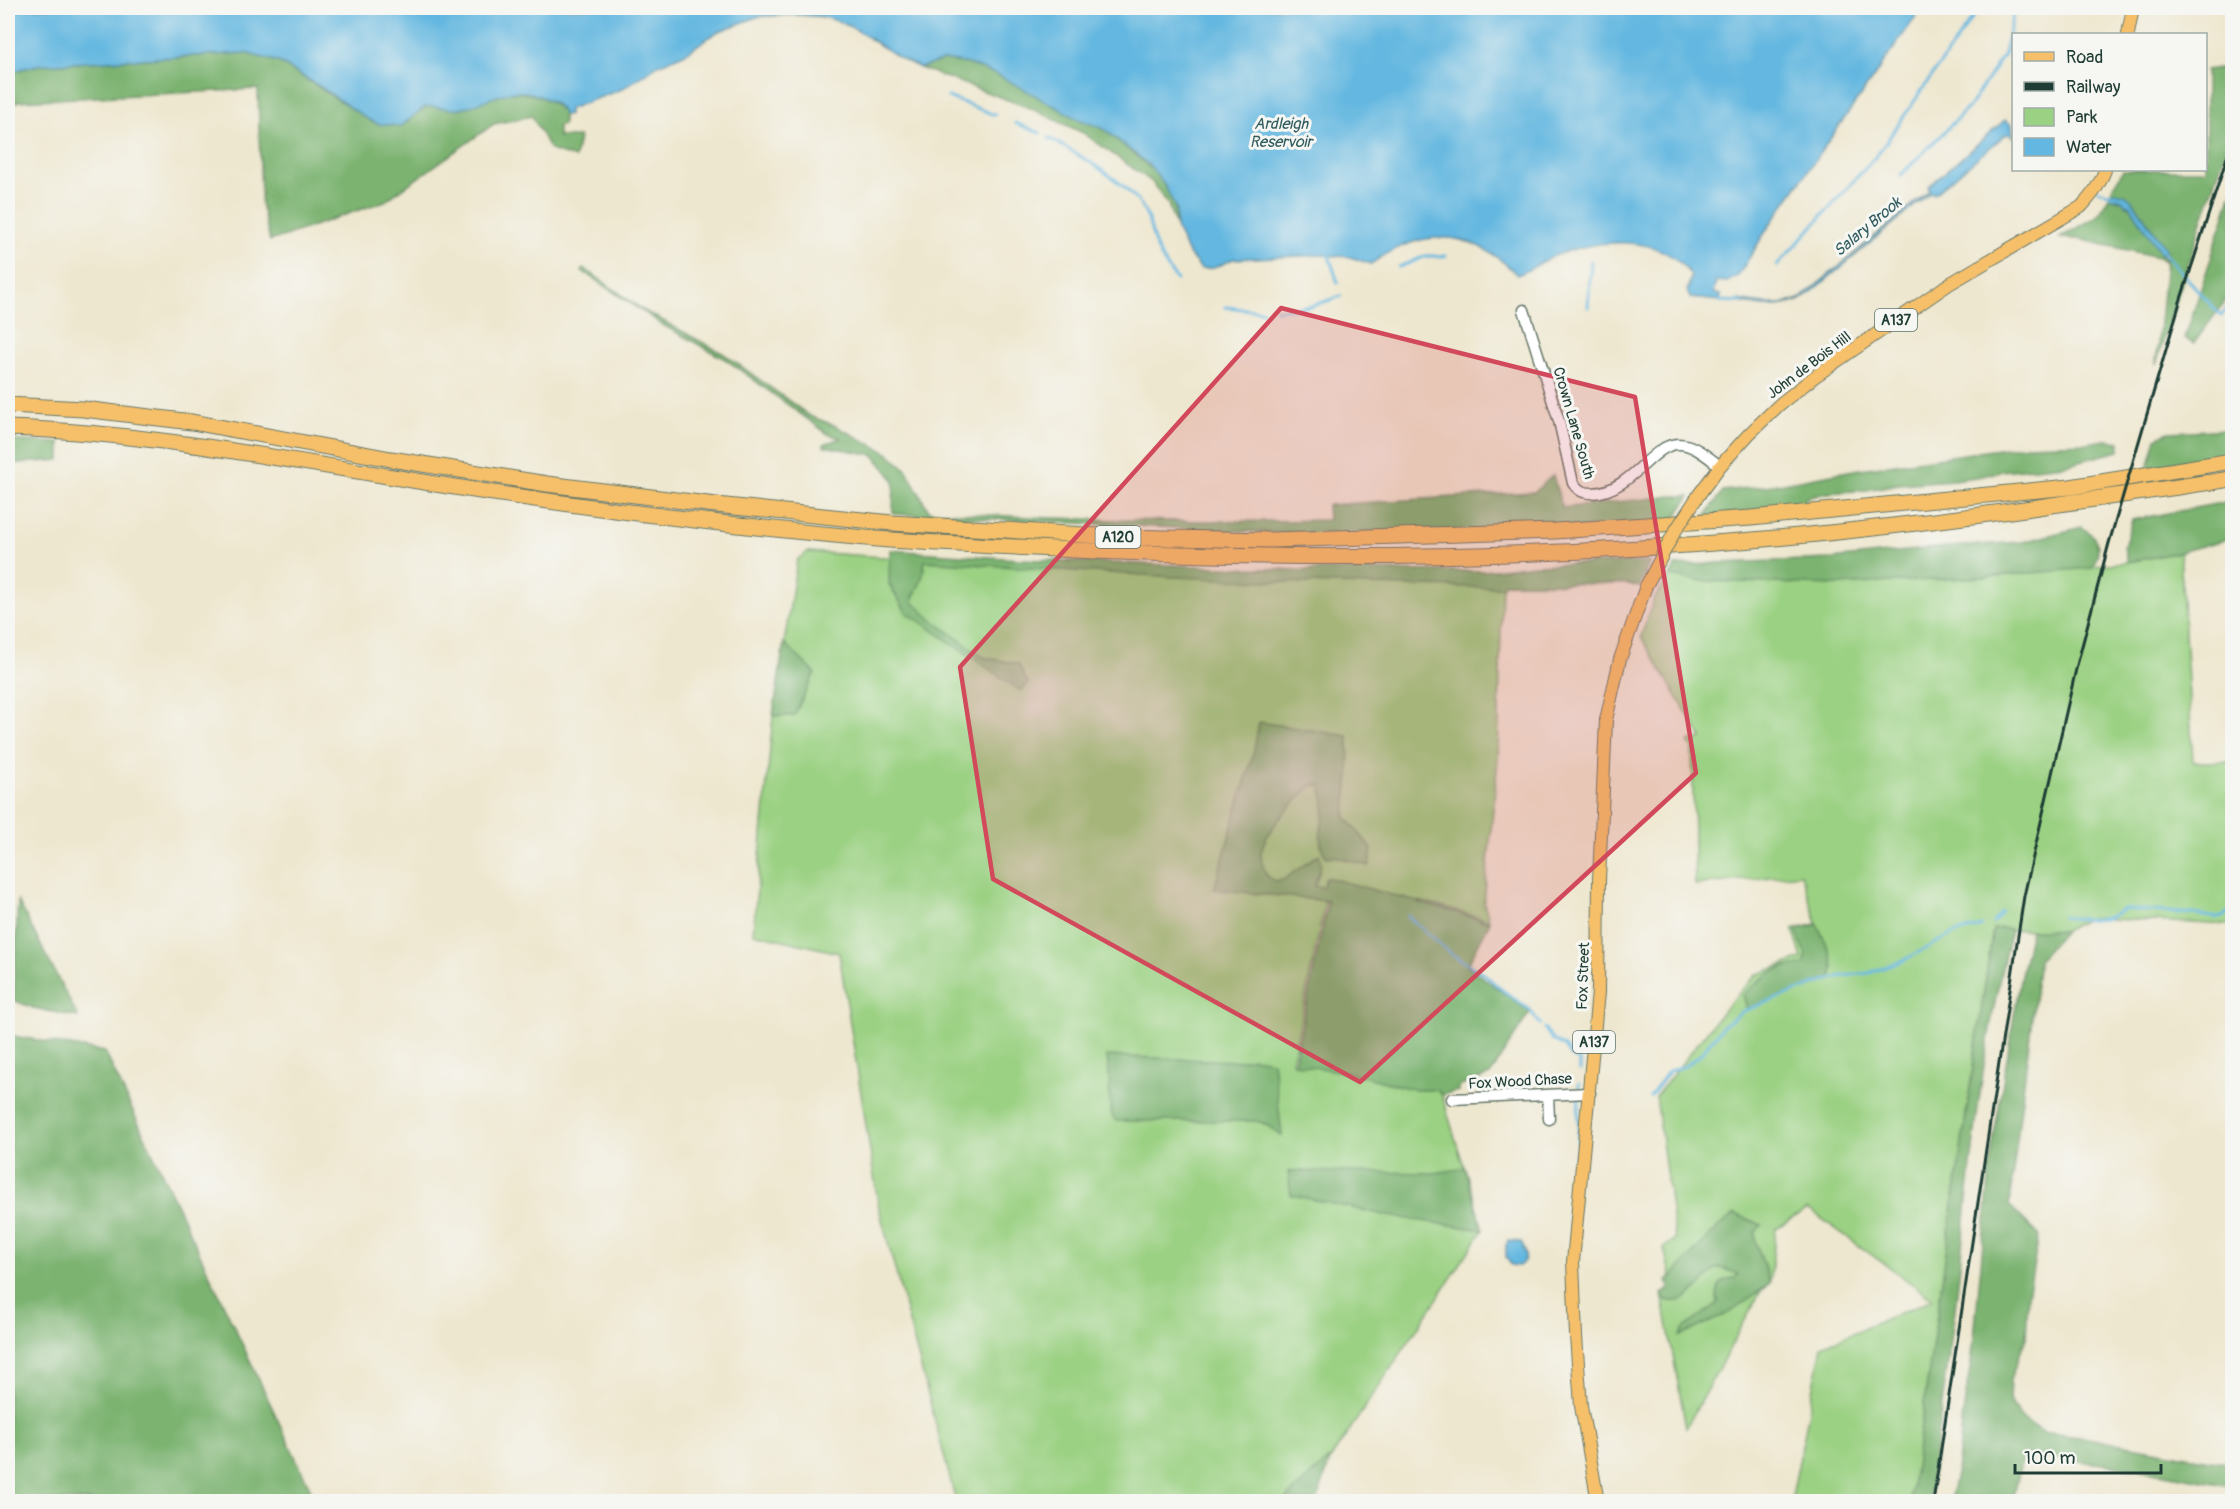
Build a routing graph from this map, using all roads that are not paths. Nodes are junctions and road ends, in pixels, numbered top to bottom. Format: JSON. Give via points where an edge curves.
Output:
{"nodes":[{"id":1,"x":2133,"y":8,"type":"edge"},
{"id":2,"x":2128,"y":33,"type":"edge"},
{"id":3,"x":2105,"y":171,"type":"edge"},
{"id":4,"x":1524,"y":310,"type":"dead end"},
{"id":5,"x":8,"y":405,"type":"edge"},
{"id":6,"x":8,"y":428,"type":"edge"},
{"id":7,"x":2232,"y":461,"type":"edge"},
{"id":8,"x":1720,"y":466,"type":"junction"},
{"id":9,"x":2232,"y":479,"type":"edge"},
{"id":10,"x":1674,"y":533,"type":"joint"},
{"id":11,"x":1582,"y":1093,"type":"junction"},
{"id":12,"x":1548,"y":1095,"type":"junction"},
{"id":13,"x":1452,"y":1099,"type":"dead end"},
{"id":14,"x":1549,"y":1119,"type":"dead end"},
{"id":15,"x":1598,"y":1502,"type":"edge"}],
"edges":[{"from":1,"to":2,"type":"main road"},
{"from":3,"to":8,"type":"main road","name":"John de Bois Hill","number":"A137","via":[[2092,195],[2080,207],[1949,284],[1814,377],[1764,418]]},
{"from":4,"to":8,"type":"street","name":"Crown Lane South","via":[[1559,421],[1573,483],[1578,489],[1594,493],[1618,487],[1667,446],[1679,444],[1691,446]]},
{"from":5,"to":7,"type":"highway","number":"A120","via":[[192,422],[547,484],[716,505],[892,523],[1116,537],[1272,540],[1555,531],[1750,518],[2070,487]]},
{"from":6,"to":9,"type":"highway","number":"A120","via":[[201,446],[712,523],[884,539],[1275,557],[1416,558],[1598,552],[1758,540],[1991,514]]},
{"from":8,"to":10,"type":"main road","name":"John de Bois Hill","number":"A137","bridge":true},
{"from":10,"to":11,"type":"main road","name":"Fox Street","number":"A137","bridge":true,"via":[[1646,586],[1620,659],[1606,720],[1598,992]]},
{"from":11,"to":12,"type":"street","name":"Fox Wood Chase"},
{"from":11,"to":15,"type":"main road","name":"Fox Street","number":"A137","via":[[1573,1281],[1581,1406]]},
{"from":12,"to":13,"type":"street","name":"Fox Wood Chase"},
{"from":12,"to":14,"type":"street"}]}
